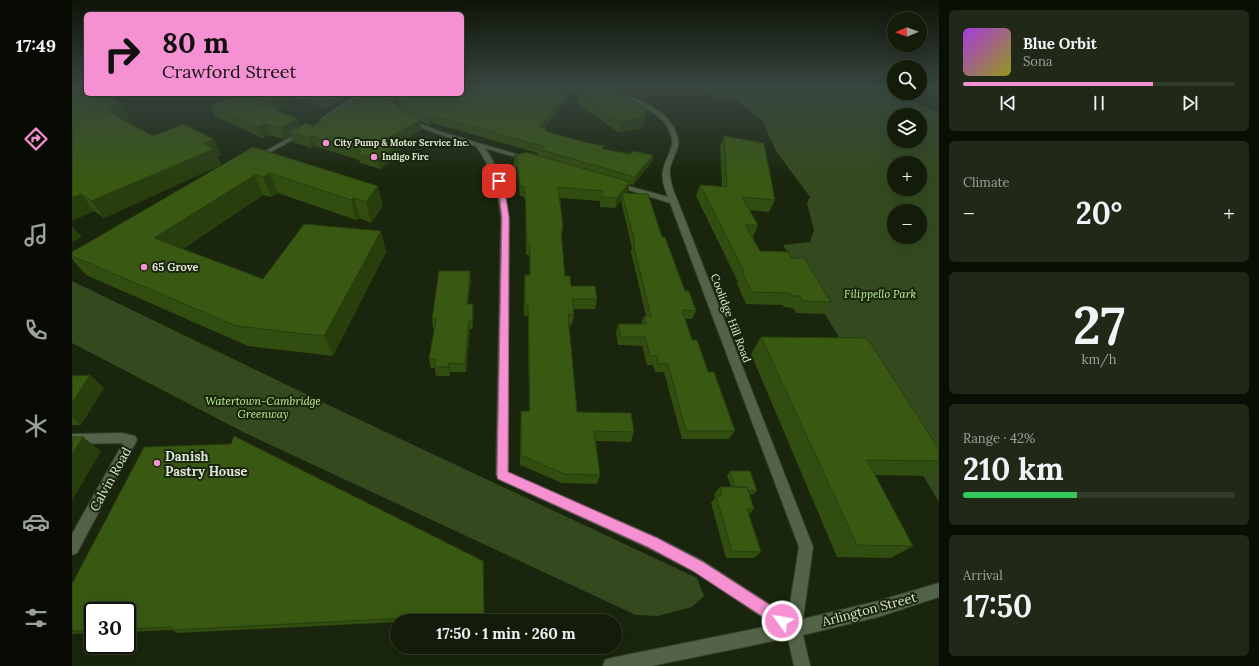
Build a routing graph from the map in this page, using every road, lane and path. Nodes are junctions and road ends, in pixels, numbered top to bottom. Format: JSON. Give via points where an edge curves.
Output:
{"nodes":[{"id":1,"x":326,"y":118,"type":"edge"},
{"id":2,"x":405,"y":118,"type":"edge"},
{"id":3,"x":663,"y":118,"type":"edge"},
{"id":4,"x":317,"y":124,"type":"edge"},
{"id":5,"x":310,"y":128,"type":"edge"},
{"id":6,"x":479,"y":144,"type":"junction"},
{"id":7,"x":533,"y":160,"type":"edge"},
{"id":8,"x":247,"y":163,"type":"edge"},
{"id":9,"x":610,"y":183,"type":"edge"},
{"id":10,"x":673,"y":201,"type":"junction"},
{"id":11,"x":72,"y":439,"type":"edge"},
{"id":12,"x":72,"y":548,"type":"edge"},
{"id":13,"x":939,"y":590,"type":"edge"},
{"id":14,"x":794,"y":628,"type":"junction"},
{"id":15,"x":611,"y":666,"type":"edge"},
{"id":16,"x":802,"y":666,"type":"edge"}],
"edges":[{"from":1,"to":4,"type":"street"},
{"from":2,"to":6,"type":"street","via":[[429,129]]},
{"from":3,"to":10,"type":"street","name":"Coolidge Hill Road","via":[[672,130],[675,142],[666,174]]},
{"from":5,"to":8,"type":"street"},
{"from":6,"to":7,"type":"street"},
{"from":6,"to":14,"type":"street","via":[[496,172],[502,191],[505,218],[502,475],[653,543]]},
{"from":9,"to":10,"type":"street"},
{"from":10,"to":14,"type":"street","name":"Coolidge Hill Road","via":[[806,547]]},
{"from":11,"to":12,"type":"street","name":"Calvin Road","via":[[131,440]]},
{"from":13,"to":14,"type":"street","name":"Arlington Street","via":[[878,609]]},
{"from":14,"to":15,"type":"street","name":"Arlington Street"},
{"from":14,"to":16,"type":"street"}]}
